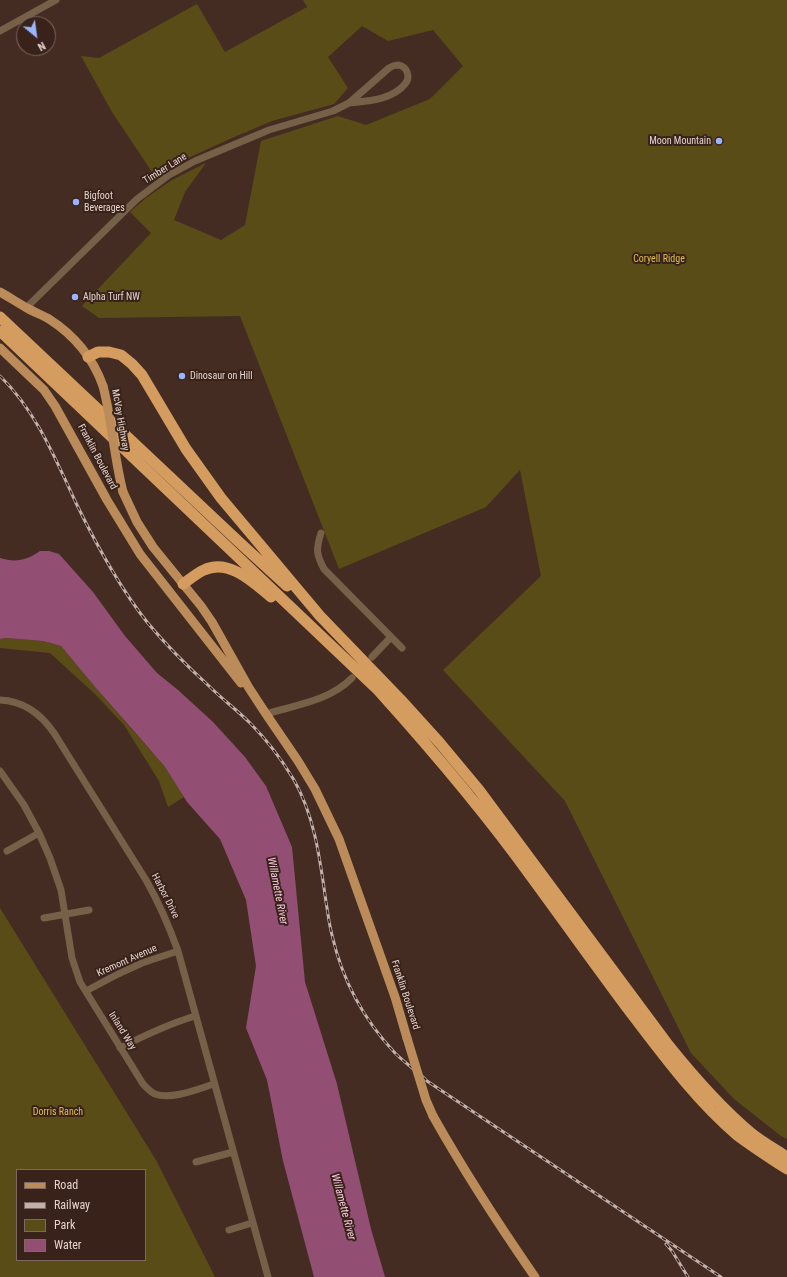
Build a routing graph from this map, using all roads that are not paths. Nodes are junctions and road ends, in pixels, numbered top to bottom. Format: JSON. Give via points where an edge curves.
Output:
{"nodes":[{"id":1,"x":56,"y":0,"type":"edge"},
{"id":2,"x":0,"y":31,"type":"edge"},
{"id":3,"x":350,"y":103,"type":"junction"},
{"id":4,"x":0,"y":292,"type":"edge"},
{"id":5,"x":27,"y":308,"type":"junction"},
{"id":6,"x":0,"y":317,"type":"edge"},
{"id":7,"x":0,"y":331,"type":"edge"},
{"id":8,"x":0,"y":348,"type":"edge"},
{"id":9,"x":88,"y":357,"type":"junction"},
{"id":10,"x":321,"y":533,"type":"dead end"},
{"id":11,"x":183,"y":584,"type":"junction"},
{"id":12,"x":164,"y":585,"type":"junction"},
{"id":13,"x":320,"y":616,"type":"junction"},
{"id":14,"x":391,"y":637,"type":"junction"},
{"id":15,"x":402,"y":648,"type":"dead end"},
{"id":16,"x":372,"y":657,"type":"dead end"},
{"id":17,"x":349,"y":662,"type":"junction"},
{"id":18,"x":352,"y":678,"type":"dead end"},
{"id":19,"x":0,"y":700,"type":"edge"},
{"id":20,"x":266,"y":714,"type":"junction"},
{"id":21,"x":0,"y":771,"type":"edge"},
{"id":22,"x":39,"y":833,"type":"junction"},
{"id":23,"x":7,"y":851,"type":"dead end"},
{"id":24,"x":89,"y":910,"type":"dead end"},
{"id":25,"x":65,"y":914,"type":"junction"},
{"id":26,"x":44,"y":918,"type":"dead end"},
{"id":27,"x":178,"y":951,"type":"junction"},
{"id":28,"x":86,"y":991,"type":"junction"},
{"id":29,"x":195,"y":1016,"type":"junction"},
{"id":30,"x":120,"y":1048,"type":"junction"},
{"id":31,"x":214,"y":1084,"type":"junction"},
{"id":32,"x":233,"y":1152,"type":"junction"},
{"id":33,"x":787,"y":1157,"type":"edge"},
{"id":34,"x":196,"y":1162,"type":"dead end"},
{"id":35,"x":787,"y":1169,"type":"edge"},
{"id":36,"x":252,"y":1223,"type":"junction"},
{"id":37,"x":229,"y":1230,"type":"dead end"},
{"id":38,"x":268,"y":1277,"type":"edge"},
{"id":39,"x":535,"y":1277,"type":"edge"}],
"edges":[{"from":1,"to":2,"type":"street"},
{"from":3,"to":3,"type":"street","name":"Timber Lane","via":[[389,68],[399,65],[407,72],[408,80],[396,92],[380,99]]},
{"from":3,"to":5,"type":"street","name":"Timber Lane","via":[[333,111],[269,130],[195,161],[170,176],[137,199]]},
{"from":4,"to":5,"type":"main road","name":"McVay Highway"},
{"from":5,"to":9,"type":"main road","name":"McVay Highway","via":[[63,329]]},
{"from":6,"to":13,"type":"highway"},
{"from":7,"to":17,"type":"highway"},
{"from":8,"to":12,"type":"main road","name":"Franklin Boulevard","via":[[44,390],[140,554]]},
{"from":9,"to":11,"type":"main road","name":"McVay Highway","bridge":true,"via":[[103,386],[123,492],[153,547]]},
{"from":9,"to":13,"type":"highway","via":[[98,352],[121,355],[142,375],[186,449],[221,498]]},
{"from":10,"to":14,"type":"street","via":[[317,546],[318,558],[324,569]]},
{"from":11,"to":12,"type":"main road","via":[[175,588]]},
{"from":11,"to":17,"type":"highway","via":[[206,569],[227,568],[237,572],[253,582]]},
{"from":11,"to":20,"type":"main road","name":"Franklin Boulevard","via":[[212,622]]},
{"from":12,"to":20,"type":"main road","name":"Franklin Boulevard"},
{"from":13,"to":33,"type":"highway","via":[[400,699],[479,790],[691,1073],[718,1103],[752,1134]]},
{"from":14,"to":15,"type":"street"},
{"from":14,"to":16,"type":"street"},
{"from":17,"to":35,"type":"highway","via":[[378,690],[473,799],[639,1023],[693,1091],[738,1135]]},
{"from":18,"to":20,"type":"street","via":[[329,695]]},
{"from":19,"to":27,"type":"street","name":"Harbor Drive","via":[[23,705],[35,712],[54,733],[159,902]]},
{"from":20,"to":39,"type":"main road","name":"Franklin Boulevard","bridge":true,"via":[[307,775],[336,833],[395,997],[433,1116],[495,1219]]},
{"from":21,"to":22,"type":"street","name":"Inland Way","via":[[24,804]]},
{"from":22,"to":23,"type":"street"},
{"from":22,"to":25,"type":"street","name":"Inland Way","via":[[56,874]]},
{"from":24,"to":25,"type":"street"},
{"from":25,"to":26,"type":"street"},
{"from":25,"to":28,"type":"street","name":"Inland Way","via":[[72,958]]},
{"from":27,"to":28,"type":"street","name":"Kremont Avenue","via":[[142,963]]},
{"from":27,"to":29,"type":"street","name":"Harbor Drive"},
{"from":28,"to":30,"type":"street","name":"Inland Way"},
{"from":29,"to":30,"type":"street","via":[[152,1031]]},
{"from":29,"to":31,"type":"street","name":"Harbor Drive"},
{"from":30,"to":31,"type":"street","name":"Inland Way","via":[[143,1084],[154,1094],[174,1096]]},
{"from":31,"to":32,"type":"street","name":"Harbor Drive"},
{"from":32,"to":34,"type":"street"},
{"from":32,"to":36,"type":"street","name":"Harbor Drive"},
{"from":36,"to":37,"type":"street"},
{"from":36,"to":38,"type":"street","name":"Harbor Drive"}]}
